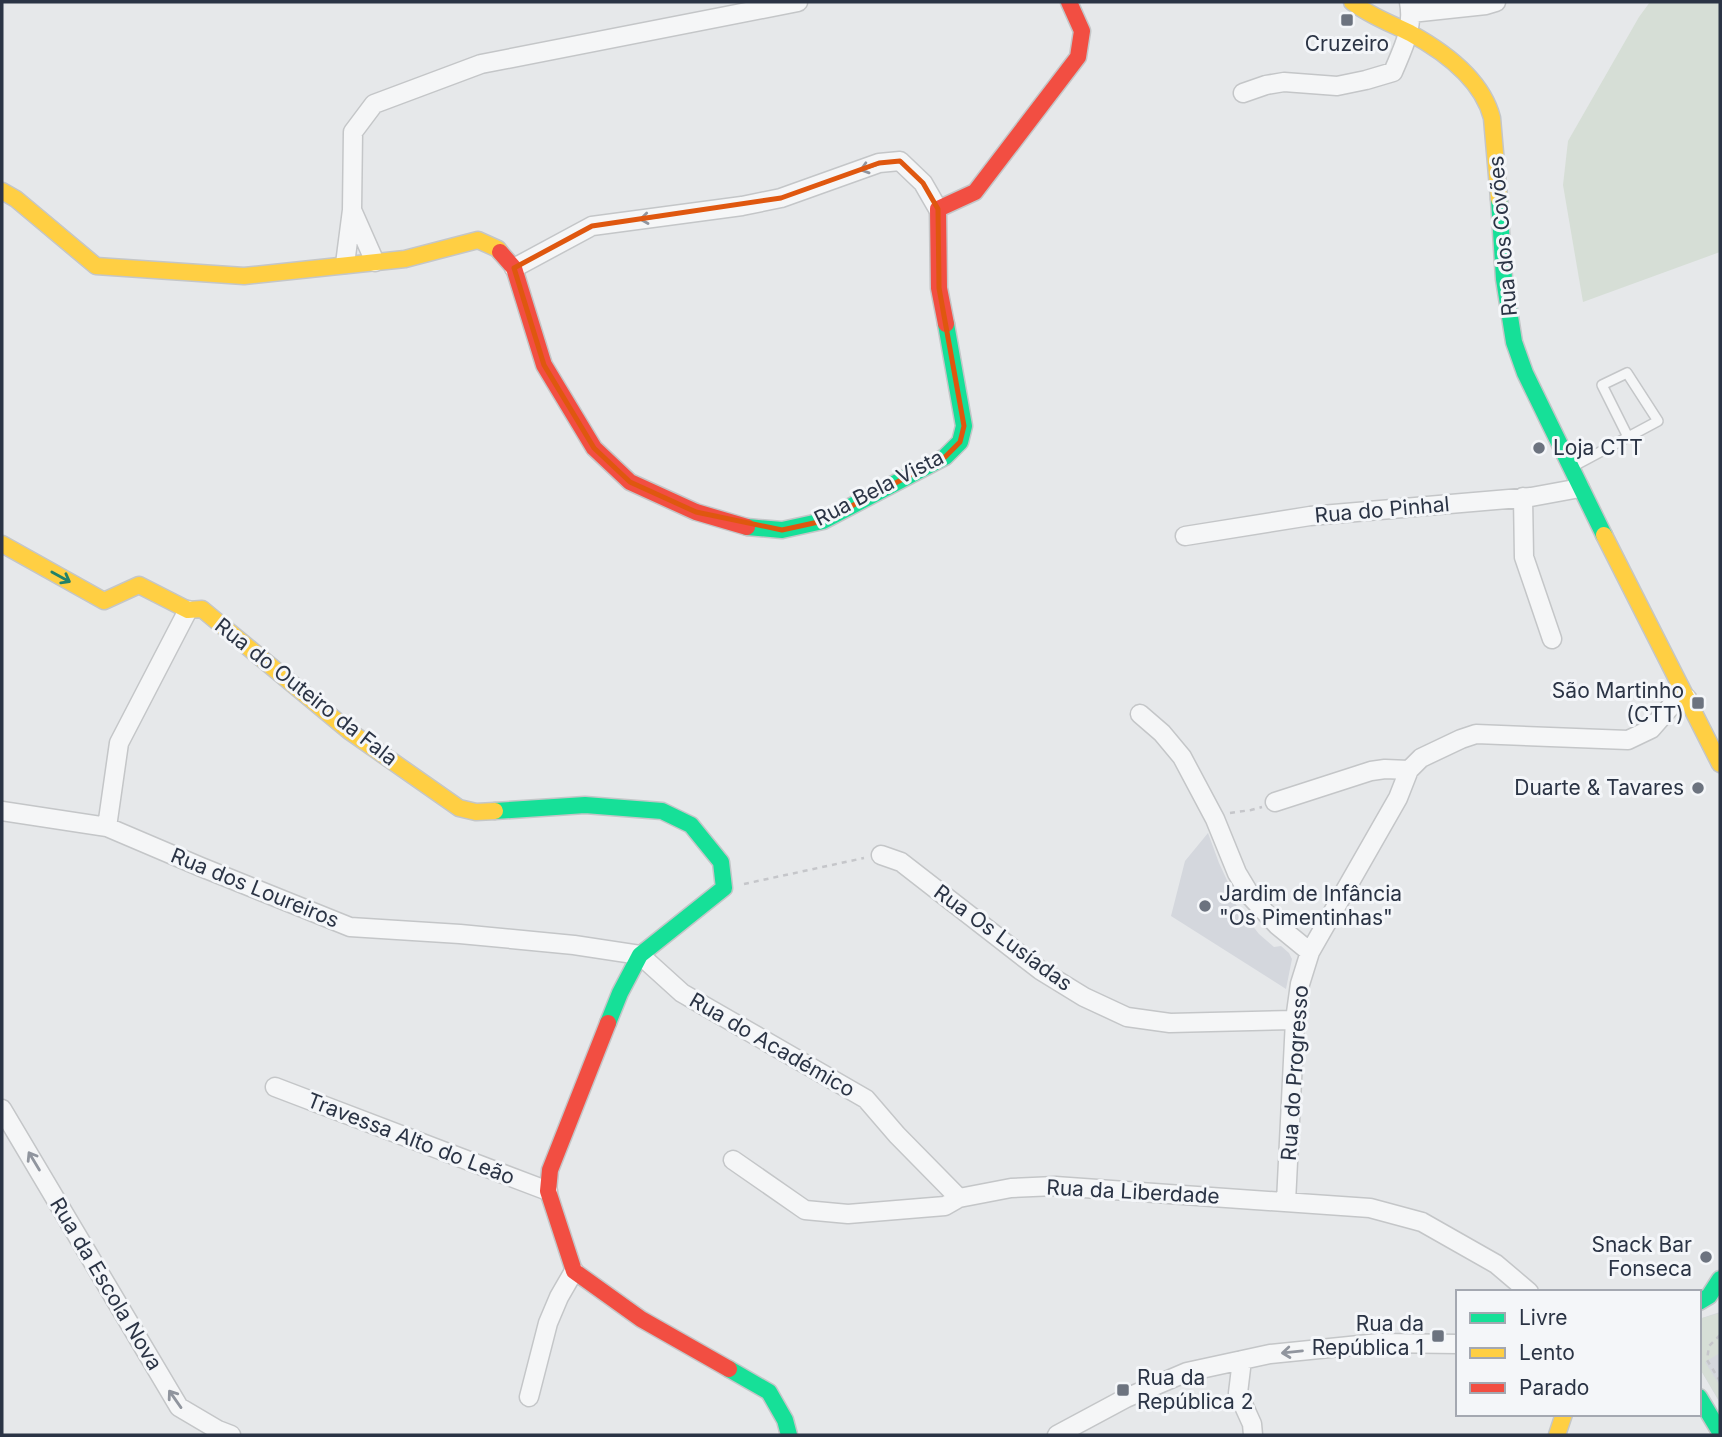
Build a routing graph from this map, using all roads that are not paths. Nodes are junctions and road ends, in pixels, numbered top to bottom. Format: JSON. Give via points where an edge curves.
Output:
{"nodes":[{"id":1,"x":798,"y":2,"type":"edge"},
{"id":2,"x":1069,"y":2,"type":"edge"},
{"id":3,"x":1352,"y":2,"type":"edge"},
{"id":4,"x":1496,"y":2,"type":"edge"},
{"id":5,"x":1410,"y":7,"type":"edge"},
{"id":6,"x":1409,"y":33,"type":"junction"},
{"id":7,"x":1243,"y":93,"type":"dead end"},
{"id":8,"x":2,"y":191,"type":"edge"},
{"id":9,"x":937,"y":209,"type":"junction"},
{"id":10,"x":352,"y":211,"type":"junction"},
{"id":11,"x":375,"y":262,"type":"junction"},
{"id":12,"x":345,"y":264,"type":"junction"},
{"id":13,"x":514,"y":268,"type":"junction"},
{"id":14,"x":1628,"y":437,"type":"junction"},
{"id":15,"x":1570,"y":468,"type":"junction"},
{"id":16,"x":1580,"y":488,"type":"junction"},
{"id":17,"x":1523,"y":497,"type":"junction"},
{"id":18,"x":1185,"y":537,"type":"dead end"},
{"id":19,"x":2,"y":544,"type":"edge"},
{"id":20,"x":188,"y":610,"type":"junction"},
{"id":21,"x":1552,"y":639,"type":"dead end"},
{"id":22,"x":1687,"y":698,"type":"junction"},
{"id":23,"x":1140,"y":713,"type":"dead end"},
{"id":24,"x":1720,"y":764,"type":"edge"},
{"id":25,"x":1409,"y":770,"type":"junction"},
{"id":26,"x":1275,"y":802,"type":"road end"},
{"id":27,"x":2,"y":811,"type":"edge"},
{"id":28,"x":107,"y":827,"type":"junction"},
{"id":29,"x":881,"y":855,"type":"road end"},
{"id":30,"x":1310,"y":952,"type":"junction"},
{"id":31,"x":639,"y":955,"type":"junction"},
{"id":32,"x":1295,"y":1020,"type":"junction"},
{"id":33,"x":275,"y":1087,"type":"dead end"},
{"id":34,"x":2,"y":1109,"type":"edge"},
{"id":35,"x":733,"y":1160,"type":"dead end"},
{"id":36,"x":548,"y":1191,"type":"junction"},
{"id":37,"x":959,"y":1198,"type":"junction"},
{"id":38,"x":1286,"y":1202,"type":"junction"},
{"id":39,"x":575,"y":1271,"type":"junction"},
{"id":40,"x":1720,"y":1279,"type":"edge"},
{"id":41,"x":1527,"y":1290,"type":"edge"},
{"id":42,"x":1709,"y":1299,"type":"edge"},
{"id":43,"x":1456,"y":1344,"type":"edge"},
{"id":44,"x":1242,"y":1360,"type":"junction"},
{"id":45,"x":529,"y":1397,"type":"dead end"},
{"id":46,"x":1701,"y":1400,"type":"edge"},
{"id":47,"x":1563,"y":1416,"type":"edge"},
{"id":48,"x":1720,"y":1432,"type":"edge"},
{"id":49,"x":231,"y":1435,"type":"edge"},
{"id":50,"x":789,"y":1435,"type":"edge"},
{"id":51,"x":1057,"y":1435,"type":"edge"},
{"id":52,"x":1253,"y":1435,"type":"edge"},
{"id":53,"x":1557,"y":1435,"type":"edge"}],
"edges":[{"from":1,"to":10,"type":"street","via":[[481,64],[374,104],[353,132]]},
{"from":2,"to":9,"type":"street","via":[[1082,31],[1078,57],[975,192]]},
{"from":3,"to":6,"type":"street","name":"Rua dos Covões"},
{"from":4,"to":5,"type":"street"},
{"from":5,"to":6,"type":"street"},
{"from":6,"to":7,"type":"street","via":[[1393,72],[1337,86],[1284,82]]},
{"from":6,"to":15,"type":"street","name":"Rua dos Covões","via":[[1450,60],[1476,86],[1489,108],[1514,342]]},
{"from":8,"to":12,"type":"street","via":[[96,266],[244,276]]},
{"from":9,"to":13,"type":"street","one_way":true,"via":[[923,183],[900,161],[879,163],[781,198],[592,226]]},
{"from":9,"to":13,"type":"street","name":"Rua Bela Vista","via":[[939,288],[964,426],[960,442],[945,457],[823,522],[782,530],[742,526],[696,512],[630,482],[594,448],[544,365]]},
{"from":10,"to":11,"type":"street"},
{"from":10,"to":12,"type":"street"},
{"from":11,"to":12,"type":"street"},
{"from":11,"to":13,"type":"street","via":[[478,240],[498,249]]},
{"from":14,"to":14,"type":"lane","via":[[1658,419],[1627,373],[1602,385]]},
{"from":14,"to":15,"type":"lane"},
{"from":15,"to":16,"type":"street","name":"Rua dos Covões"},
{"from":16,"to":17,"type":"street","name":"Rua do Pinhal"},
{"from":16,"to":22,"type":"street","name":"Rua dos Covões"},
{"from":17,"to":18,"type":"street","name":"Rua do Pinhal","via":[[1310,516]]},
{"from":17,"to":21,"type":"street","via":[[1524,557]]},
{"from":19,"to":20,"type":"street","name":"Rua do Outeiro da Fala","one_way":true,"via":[[104,601],[139,585]]},
{"from":20,"to":28,"type":"street","via":[[119,743]]},
{"from":20,"to":31,"type":"street","name":"Rua do Outeiro da Fala","via":[[202,609],[349,732],[459,808],[476,812],[585,805],[662,811],[691,825],[722,862],[724,888]]},
{"from":22,"to":24,"type":"street","name":"Rua dos Covões"},
{"from":22,"to":25,"type":"street","via":[[1672,705],[1651,729],[1628,740],[1476,734],[1421,758]]},
{"from":23,"to":30,"type":"street","via":[[1182,757],[1252,898]]},
{"from":25,"to":26,"type":"street","via":[[1371,771]]},
{"from":25,"to":30,"type":"street","name":"Rua do Progresso","via":[[1398,798]]},
{"from":27,"to":28,"type":"street","name":"Rua dos Loureiros"},
{"from":28,"to":31,"type":"street","name":"Rua dos Loureiros","via":[[350,927],[485,936]]},
{"from":29,"to":32,"type":"street","name":"Rua Os Lusíadas","via":[[901,862],[1040,970],[1128,1017],[1170,1023]]},
{"from":30,"to":32,"type":"street","name":"Rua do Progresso"},
{"from":31,"to":36,"type":"street","via":[[550,1170]]},
{"from":31,"to":37,"type":"street","name":"Rua do Académico","via":[[682,993],[866,1099]]},
{"from":32,"to":38,"type":"street","name":"Rua do Progresso"},
{"from":33,"to":36,"type":"street","name":"Travessa Alto do Leão"},
{"from":49,"to":34,"type":"street","name":"Rua da Escola Nova","one_way":true,"via":[[179,1407]]},
{"from":35,"to":37,"type":"street","name":"Rua da Liberdade","via":[[805,1210],[862,1213],[945,1206]]},
{"from":36,"to":39,"type":"street"},
{"from":37,"to":38,"type":"street","name":"Rua da Liberdade","via":[[1055,1186]]},
{"from":38,"to":41,"type":"street","name":"Rua da Liberdade","via":[[1370,1208],[1422,1222],[1496,1264]]},
{"from":39,"to":45,"type":"street","via":[[548,1323]]},
{"from":39,"to":50,"type":"street","via":[[641,1318],[769,1392]]},
{"from":40,"to":42,"type":"street"},
{"from":43,"to":44,"type":"street","one_way":true,"via":[[1379,1343]]},
{"from":44,"to":51,"type":"street","via":[[1187,1372]]},
{"from":44,"to":52,"type":"street","via":[[1238,1393]]},
{"from":46,"to":48,"type":"street"},
{"from":47,"to":53,"type":"street"}]}
